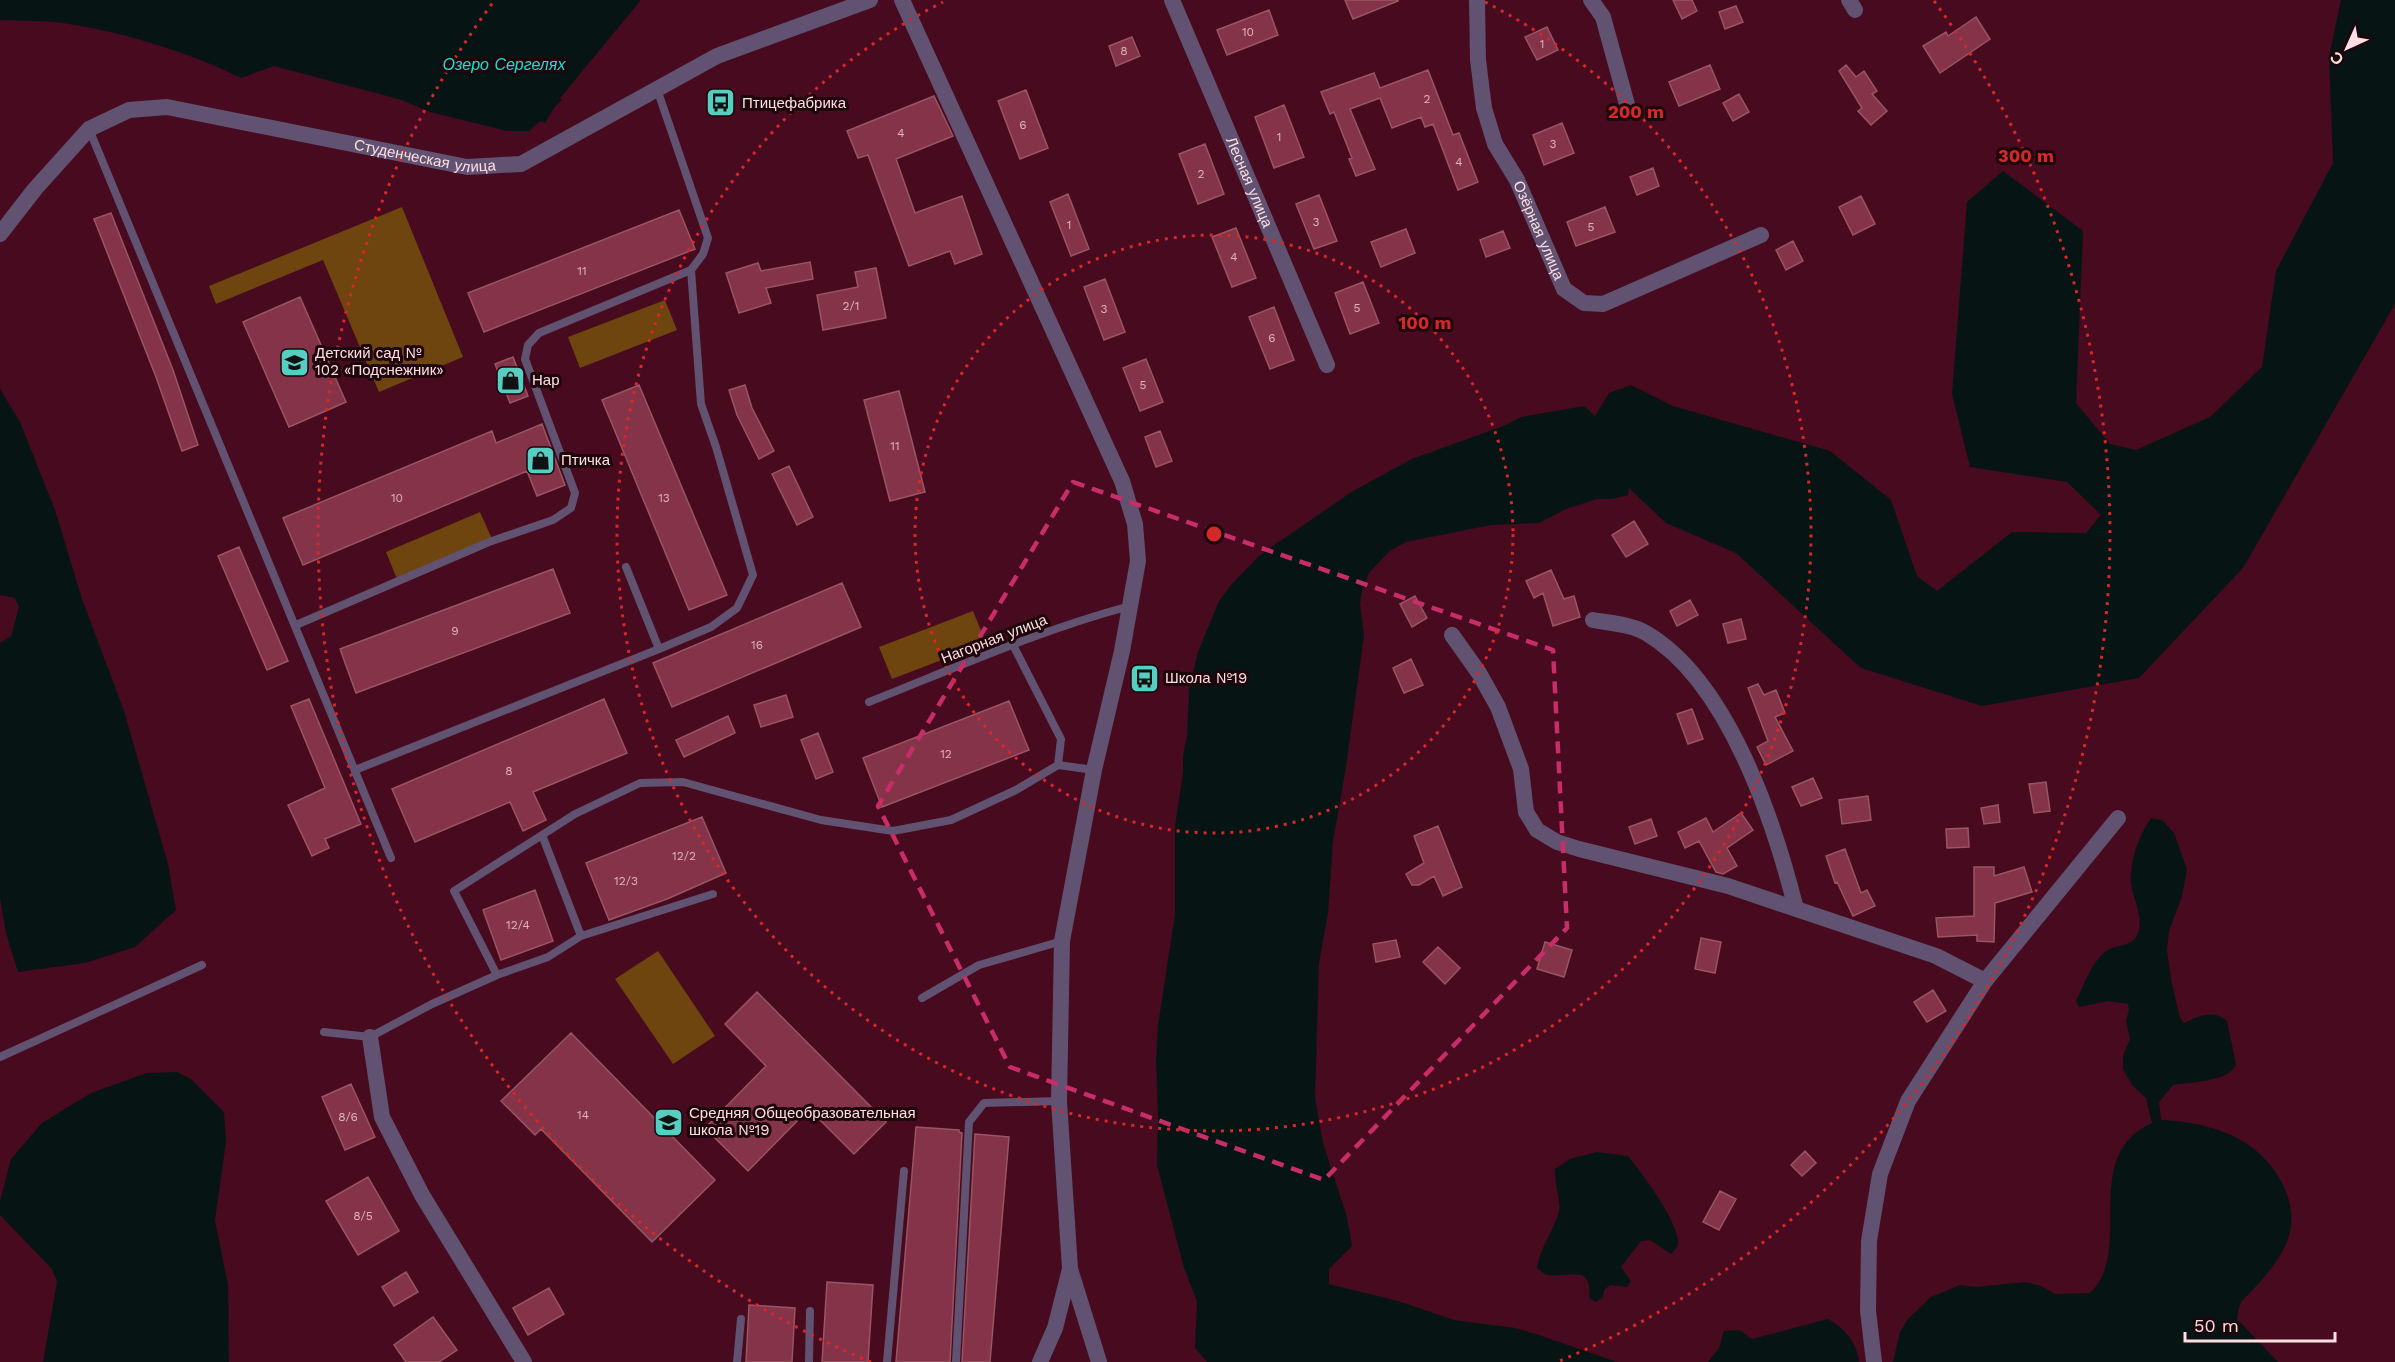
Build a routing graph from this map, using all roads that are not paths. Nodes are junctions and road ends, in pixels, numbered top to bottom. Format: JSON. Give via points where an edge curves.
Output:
{"nodes":[{"id":1,"x":870,"y":0,"type":"edge"},
{"id":2,"x":902,"y":0,"type":"edge"},
{"id":3,"x":1172,"y":0,"type":"edge"},
{"id":4,"x":1477,"y":0,"type":"edge"},
{"id":5,"x":1590,"y":0,"type":"edge"},
{"id":6,"x":657,"y":89,"type":"junction"},
{"id":7,"x":1628,"y":108,"type":"dead end"},
{"id":8,"x":89,"y":129,"type":"junction"},
{"id":9,"x":0,"y":234,"type":"edge"},
{"id":10,"x":1761,"y":235,"type":"dead end"},
{"id":11,"x":690,"y":270,"type":"junction"},
{"id":12,"x":1327,"y":365,"type":"dead end"},
{"id":13,"x":626,"y":567,"type":"dead end"},
{"id":14,"x":1130,"y":606,"type":"junction"},
{"id":15,"x":1593,"y":620,"type":"dead end"},
{"id":16,"x":296,"y":625,"type":"junction"},
{"id":17,"x":1452,"y":635,"type":"dead end"},
{"id":18,"x":1013,"y":645,"type":"junction"},
{"id":19,"x":659,"y":650,"type":"junction"},
{"id":20,"x":869,"y":702,"type":"dead end"},
{"id":21,"x":1058,"y":765,"type":"junction"},
{"id":22,"x":355,"y":770,"type":"junction"},
{"id":23,"x":1094,"y":770,"type":"junction"},
{"id":24,"x":2118,"y":818,"type":"dead end"},
{"id":25,"x":542,"y":835,"type":"junction"},
{"id":26,"x":391,"y":858,"type":"dead end"},
{"id":27,"x":713,"y":894,"type":"dead end"},
{"id":28,"x":1796,"y":909,"type":"junction"},
{"id":29,"x":581,"y":936,"type":"junction"},
{"id":30,"x":1062,"y":941,"type":"junction"},
{"id":31,"x":202,"y":965,"type":"dead end"},
{"id":32,"x":497,"y":975,"type":"junction"},
{"id":33,"x":1985,"y":981,"type":"junction"},
{"id":34,"x":922,"y":998,"type":"dead end"},
{"id":35,"x":324,"y":1032,"type":"dead end"},
{"id":36,"x":370,"y":1037,"type":"junction"},
{"id":37,"x":0,"y":1057,"type":"edge"},
{"id":38,"x":1059,"y":1101,"type":"junction"},
{"id":39,"x":904,"y":1171,"type":"dead end"},
{"id":40,"x":1070,"y":1269,"type":"junction"},
{"id":41,"x":810,"y":1311,"type":"dead end"},
{"id":42,"x":741,"y":1319,"type":"dead end"},
{"id":43,"x":736,"y":1361,"type":"edge"},
{"id":44,"x":524,"y":1362,"type":"edge"},
{"id":45,"x":809,"y":1362,"type":"edge"},
{"id":46,"x":887,"y":1362,"type":"edge"},
{"id":47,"x":956,"y":1362,"type":"edge"},
{"id":48,"x":1040,"y":1362,"type":"edge"},
{"id":49,"x":1099,"y":1362,"type":"edge"},
{"id":50,"x":1874,"y":1362,"type":"edge"}],
"edges":[{"from":1,"to":6,"type":"street","name":"Студенческая улица","via":[[717,56]]},
{"from":2,"to":14,"type":"street","via":[[1122,481],[1135,524],[1138,561]]},
{"from":3,"to":12,"type":"street","name":"Лесная улица"},
{"from":4,"to":10,"type":"street","name":"Озёрная улица","via":[[1484,108],[1495,144],[1517,180],[1564,289],[1584,303],[1602,303]]},
{"from":5,"to":7,"type":"street","via":[[1603,17]]},
{"from":6,"to":8,"type":"street","name":"Студенческая улица","via":[[521,164],[468,167],[167,106],[129,110]]},
{"from":6,"to":11,"type":"lane","via":[[708,238],[703,254]]},
{"from":8,"to":9,"type":"street","name":"Студенческая улица"},
{"from":8,"to":16,"type":"lane"},
{"from":11,"to":16,"type":"lane","via":[[539,333],[528,345],[525,359],[575,493],[571,507],[553,520],[489,542]]},
{"from":11,"to":19,"type":"lane","via":[[701,404],[753,575],[737,608],[711,627]]},
{"from":13,"to":19,"type":"lane"},
{"from":14,"to":18,"type":"lane","name":"Нагорная улица"},
{"from":14,"to":23,"type":"street"},
{"from":15,"to":28,"type":"street","via":[[1644,632],[1692,672],[1736,738],[1783,856]]},
{"from":16,"to":22,"type":"lane"},
{"from":17,"to":28,"type":"street","via":[[1498,707],[1521,769],[1526,812],[1537,830],[1579,849],[1728,886]]},
{"from":18,"to":20,"type":"lane","name":"Нагорная улица"},
{"from":18,"to":21,"type":"lane","via":[[1061,739]]},
{"from":19,"to":22,"type":"lane"},
{"from":21,"to":23,"type":"lane"},
{"from":21,"to":25,"type":"lane","via":[[1016,790],[951,820],[893,831],[821,820],[682,782],[639,783]]},
{"from":22,"to":26,"type":"lane"},
{"from":23,"to":30,"type":"street"},
{"from":24,"to":33,"type":"street"},
{"from":25,"to":29,"type":"lane"},
{"from":25,"to":32,"type":"lane","via":[[454,891]]},
{"from":27,"to":29,"type":"lane"},
{"from":28,"to":33,"type":"street","via":[[1936,956]]},
{"from":29,"to":32,"type":"lane","via":[[548,957]]},
{"from":30,"to":34,"type":"lane","via":[[979,965]]},
{"from":30,"to":38,"type":"street"},
{"from":31,"to":37,"type":"lane"},
{"from":32,"to":36,"type":"lane"},
{"from":33,"to":50,"type":"street","via":[[1908,1101],[1880,1174],[1869,1241],[1868,1311]]},
{"from":35,"to":36,"type":"lane"},
{"from":36,"to":44,"type":"street","via":[[382,1117],[422,1195]]},
{"from":38,"to":40,"type":"street"},
{"from":38,"to":47,"type":"lane","via":[[984,1103],[969,1122]]},
{"from":39,"to":46,"type":"lane"},
{"from":40,"to":48,"type":"street","via":[[1055,1328]]},
{"from":40,"to":49,"type":"street"},
{"from":41,"to":45,"type":"lane"},
{"from":42,"to":43,"type":"lane"}]}
